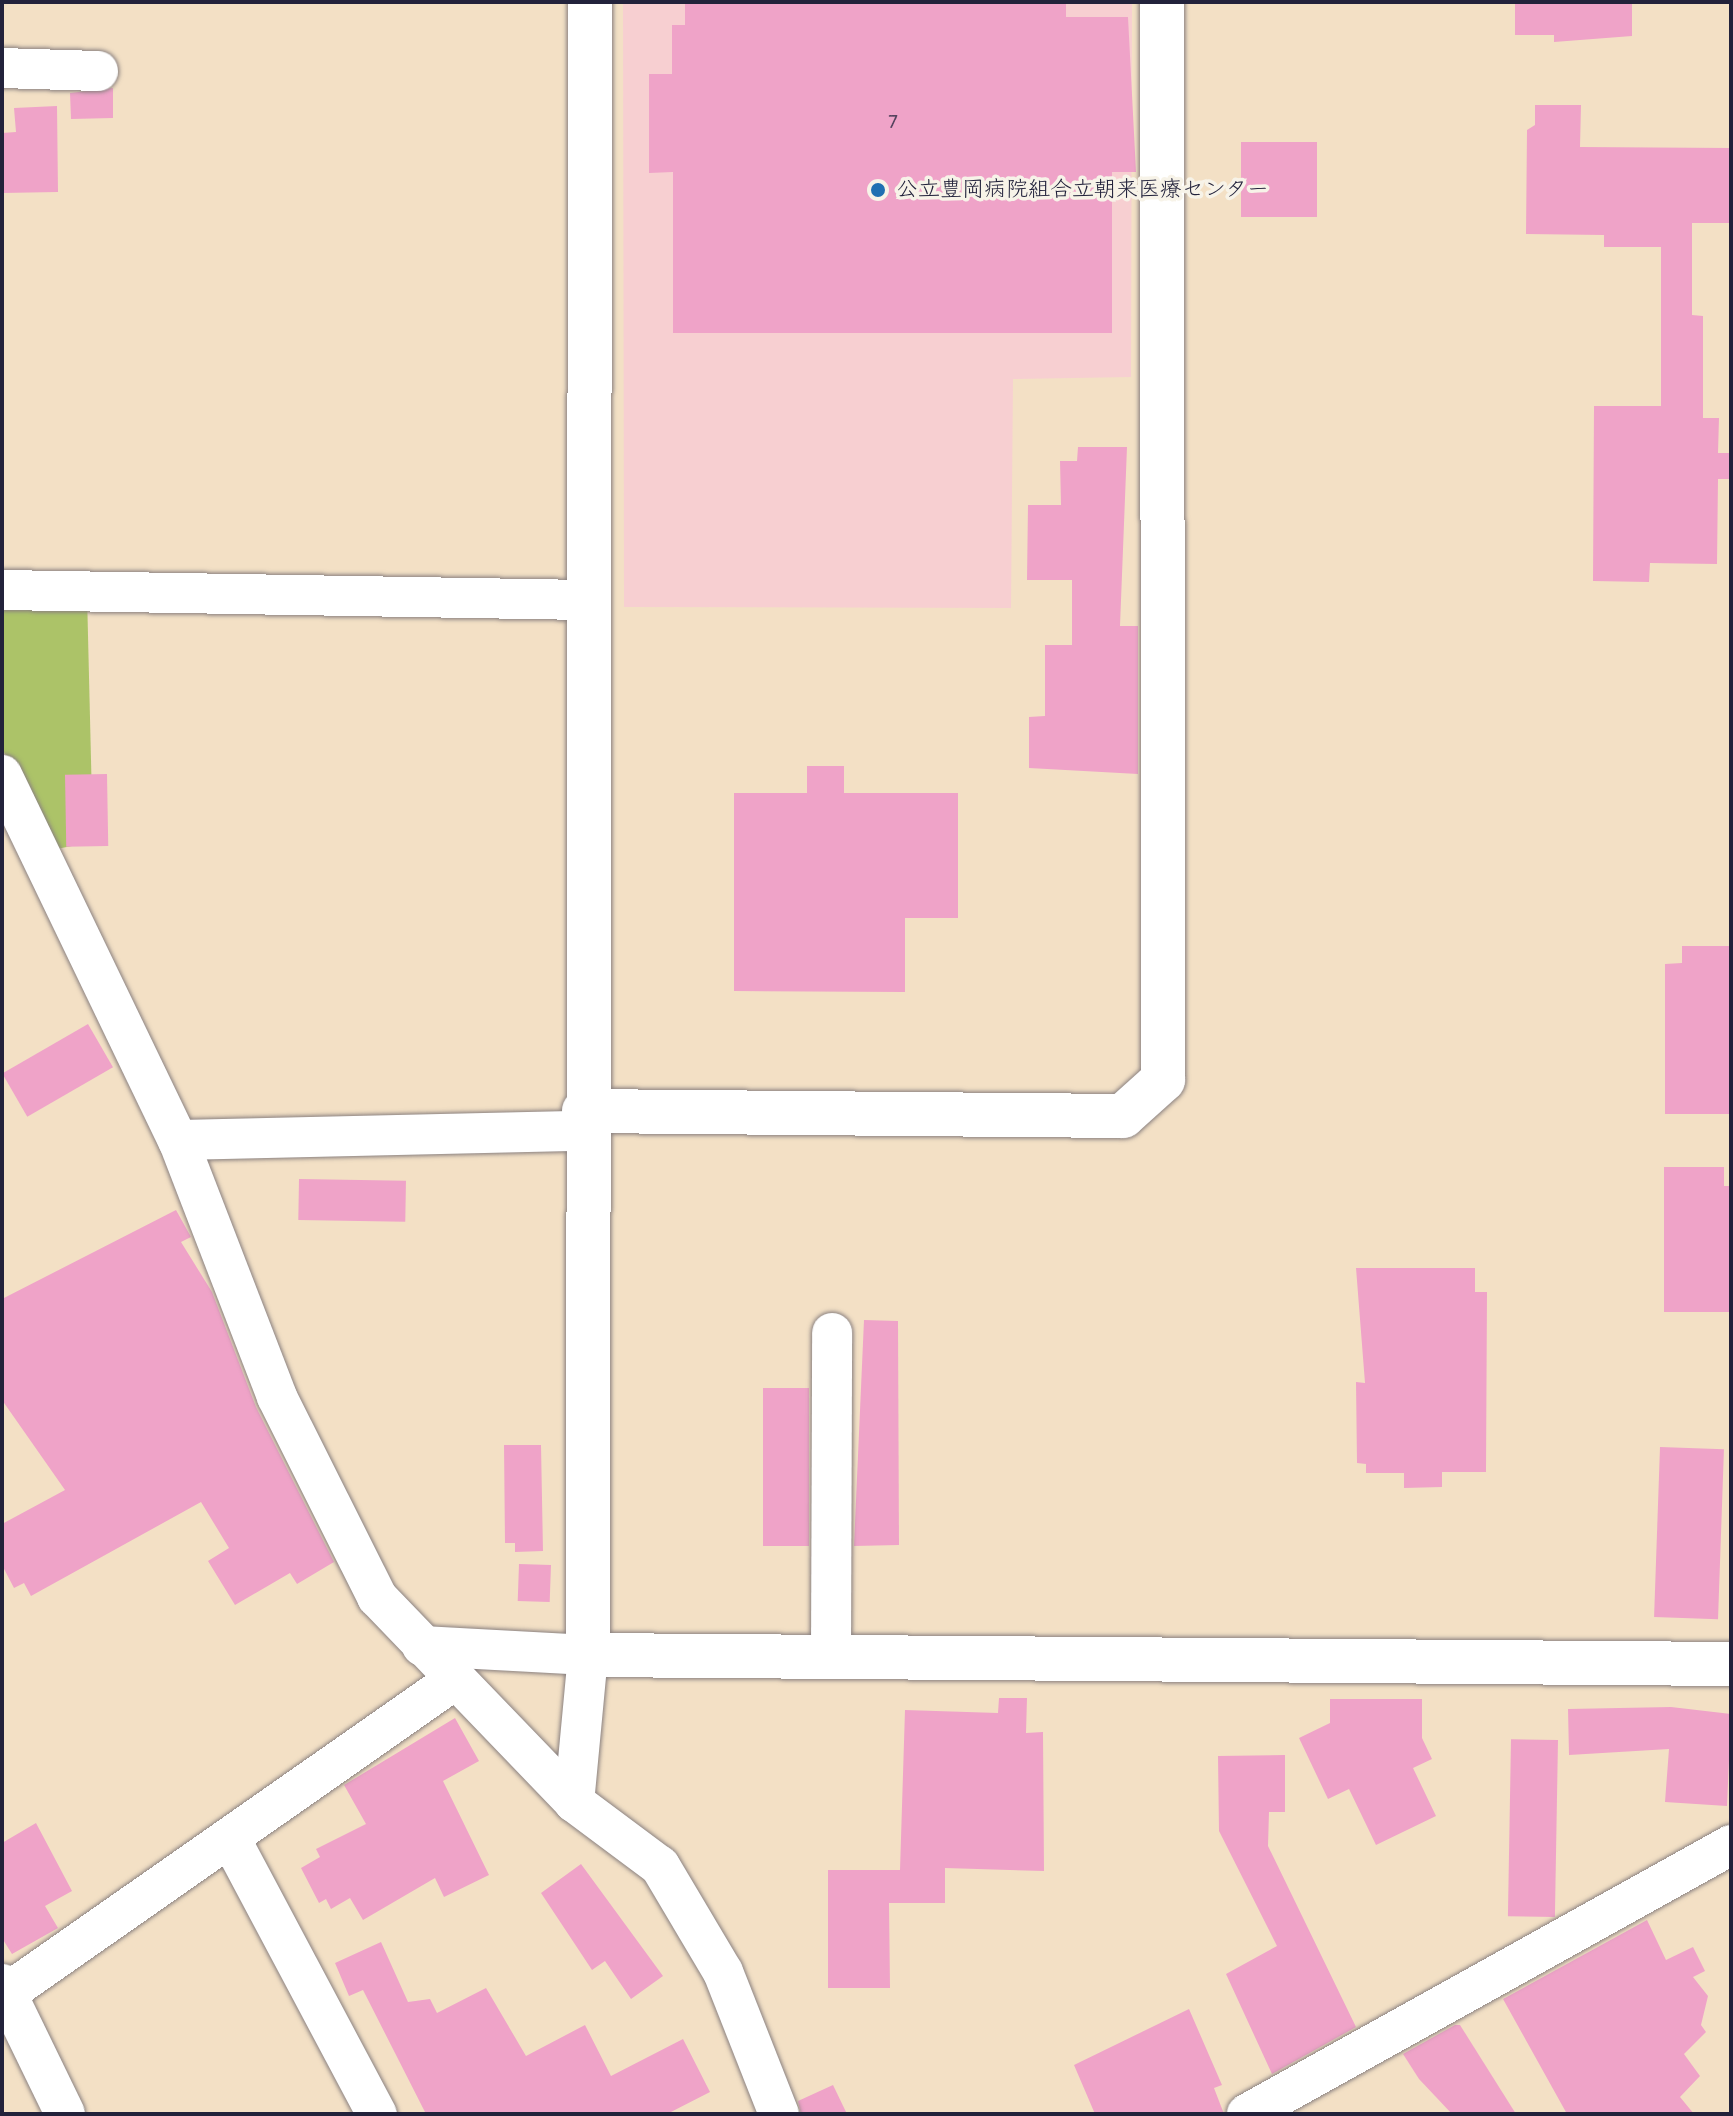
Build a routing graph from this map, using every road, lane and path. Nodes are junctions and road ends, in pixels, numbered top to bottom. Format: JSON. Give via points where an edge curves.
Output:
{"nodes":[{"id":1,"x":590,"y":2,"type":"edge"},
{"id":2,"x":1162,"y":2,"type":"edge"},
{"id":3,"x":2,"y":68,"type":"edge"},
{"id":4,"x":98,"y":71,"type":"dead end"},
{"id":5,"x":2,"y":590,"type":"edge"},
{"id":6,"x":587,"y":600,"type":"junction"},
{"id":7,"x":2,"y":775,"type":"edge"},
{"id":8,"x":584,"y":1121,"type":"junction"},
{"id":9,"x":178,"y":1140,"type":"junction"},
{"id":10,"x":832,"y":1333,"type":"dead end"},
{"id":11,"x":422,"y":1646,"type":"junction"},
{"id":12,"x":588,"y":1655,"type":"junction"},
{"id":13,"x":831,"y":1657,"type":"junction"},
{"id":14,"x":1731,"y":1664,"type":"edge"},
{"id":15,"x":456,"y":1679,"type":"junction"},
{"id":16,"x":574,"y":1802,"type":"junction"},
{"id":17,"x":230,"y":1838,"type":"junction"},
{"id":18,"x":1731,"y":1845,"type":"edge"},
{"id":19,"x":4,"y":1989,"type":"edge"},
{"id":20,"x":15,"y":2046,"type":"edge"},
{"id":21,"x":65,"y":2114,"type":"edge"},
{"id":22,"x":377,"y":2114,"type":"edge"},
{"id":23,"x":779,"y":2114,"type":"edge"},
{"id":24,"x":1247,"y":2114,"type":"edge"}],
"edges":[{"from":1,"to":6,"type":"street"},
{"from":2,"to":8,"type":"street","via":[[1163,1080],[1123,1116]]},
{"from":3,"to":4,"type":"street"},
{"from":5,"to":6,"type":"street"},
{"from":6,"to":8,"type":"street"},
{"from":7,"to":9,"type":"street"},
{"from":8,"to":9,"type":"street"},
{"from":8,"to":12,"type":"street"},
{"from":9,"to":11,"type":"street","via":[[302,1453],[377,1597]]},
{"from":10,"to":13,"type":"street"},
{"from":11,"to":12,"type":"street"},
{"from":11,"to":15,"type":"street"},
{"from":12,"to":13,"type":"street"},
{"from":12,"to":16,"type":"street"},
{"from":13,"to":14,"type":"street"},
{"from":15,"to":16,"type":"street"},
{"from":15,"to":17,"type":"street"},
{"from":16,"to":23,"type":"street","via":[[660,1866],[723,1972]]},
{"from":17,"to":19,"type":"street"},
{"from":17,"to":22,"type":"street"},
{"from":18,"to":24,"type":"street"},
{"from":19,"to":20,"type":"street"},
{"from":20,"to":21,"type":"street"}]}
